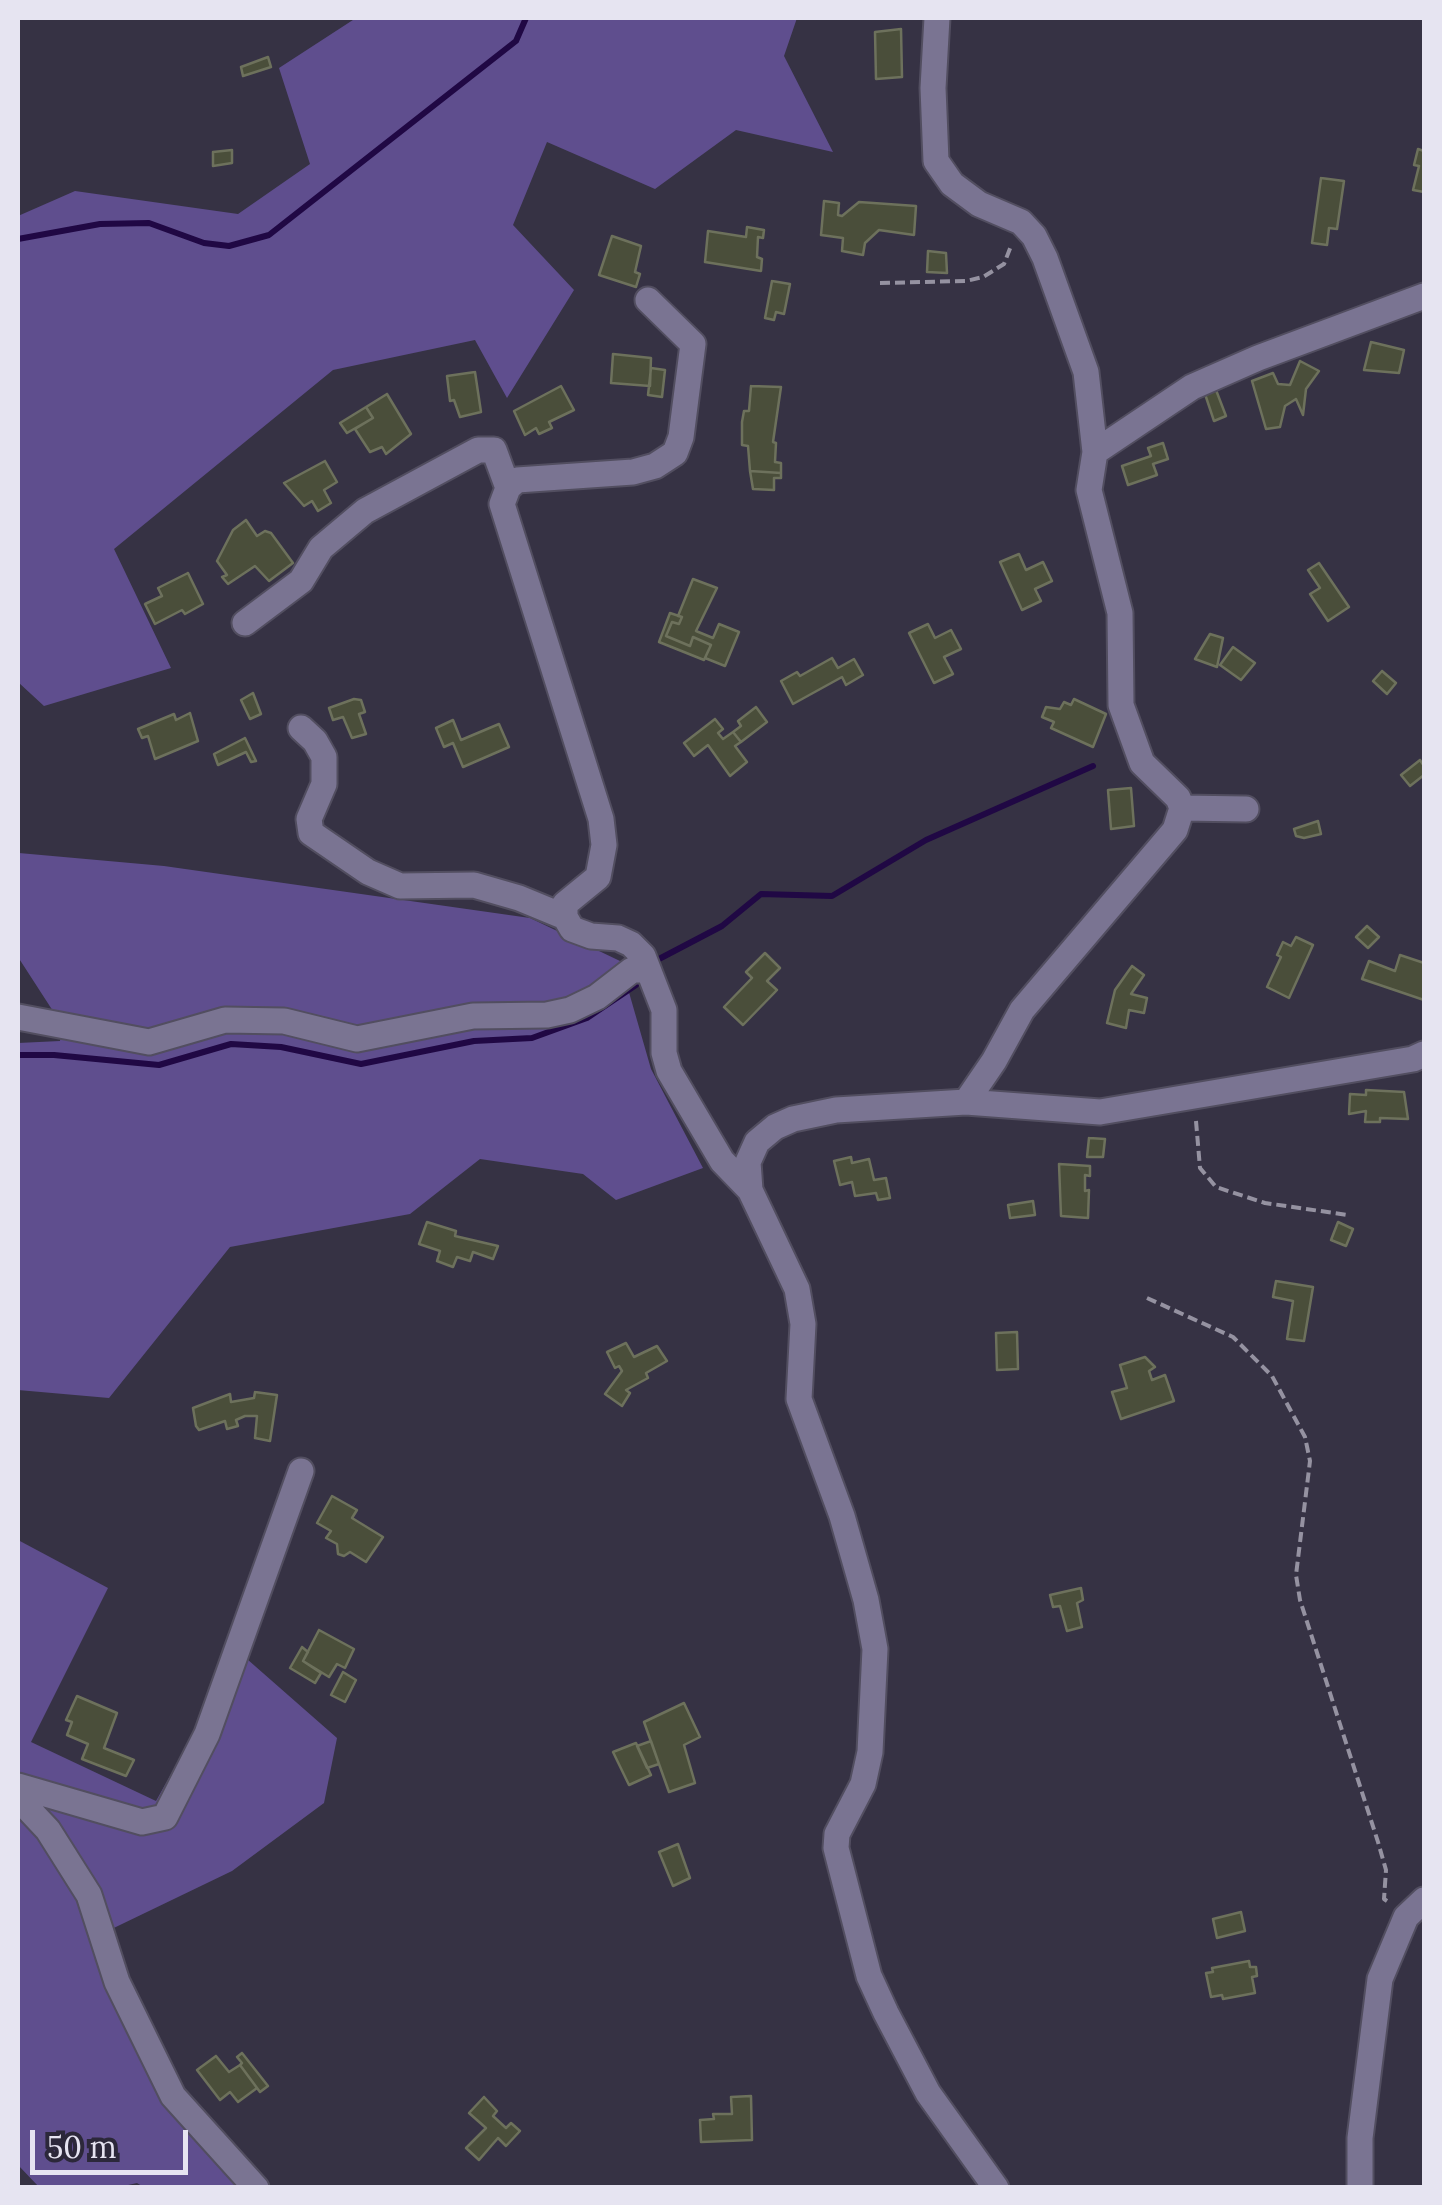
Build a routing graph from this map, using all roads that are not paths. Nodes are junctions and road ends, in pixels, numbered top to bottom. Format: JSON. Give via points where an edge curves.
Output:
{"nodes":[{"id":1,"x":936,"y":18,"type":"edge"},
{"id":2,"x":1424,"y":296,"type":"edge"},
{"id":3,"x":648,"y":300,"type":"dead end"},
{"id":4,"x":1096,"y":452,"type":"junction"},
{"id":5,"x":508,"y":488,"type":"junction"},
{"id":6,"x":245,"y":623,"type":"dead end"},
{"id":7,"x":301,"y":728,"type":"dead end"},
{"id":8,"x":1182,"y":808,"type":"junction"},
{"id":9,"x":1246,"y":809,"type":"dead end"},
{"id":10,"x":565,"y":917,"type":"junction"},
{"id":11,"x":647,"y":970,"type":"junction"},
{"id":12,"x":18,"y":1016,"type":"edge"},
{"id":13,"x":1424,"y":1054,"type":"edge"},
{"id":14,"x":966,"y":1102,"type":"junction"},
{"id":15,"x":750,"y":1190,"type":"junction"},
{"id":16,"x":300,"y":1471,"type":"dead end"},
{"id":17,"x":18,"y":1786,"type":"edge"},
{"id":18,"x":18,"y":1798,"type":"edge"},
{"id":19,"x":1416,"y":1909,"type":"edge"},
{"id":20,"x":256,"y":2188,"type":"edge"},
{"id":21,"x":996,"y":2188,"type":"edge"},
{"id":22,"x":1360,"y":2188,"type":"edge"}],
"edges":[{"from":1,"to":4,"type":"street","via":[[936,161],[978,204],[1034,236],[1086,372]]},
{"from":2,"to":4,"type":"street","via":[[1192,387]]},
{"from":3,"to":5,"type":"street","via":[[693,344],[675,453],[633,472],[518,480]]},
{"from":4,"to":8,"type":"street","via":[[1089,490],[1120,612],[1120,704],[1142,763]]},
{"from":5,"to":6,"type":"street","via":[[494,450],[478,450],[365,511],[321,548],[300,581]]},
{"from":5,"to":10,"type":"street","via":[[502,504],[604,845],[598,877],[565,904]]},
{"from":7,"to":10,"type":"street","via":[[324,757],[312,833],[400,886],[474,885]]},
{"from":8,"to":9,"type":"street"},
{"from":8,"to":14,"type":"street","via":[[1175,830],[1022,1010]]},
{"from":10,"to":11,"type":"street","via":[[572,929],[631,944]]},
{"from":11,"to":12,"type":"street","via":[[632,970],[597,997],[559,1012],[473,1016],[356,1039],[284,1022],[225,1020],[149,1042]]},
{"from":11,"to":15,"type":"street","via":[[664,1010],[669,1070],[722,1161]]},
{"from":13,"to":14,"type":"street","via":[[1100,1112]]},
{"from":14,"to":15,"type":"street","via":[[860,1106],[793,1119],[757,1142],[748,1162]]},
{"from":15,"to":21,"type":"street","via":[[797,1289],[803,1324],[799,1399],[872,1624],[870,1752],[863,1784],[836,1834],[856,1930],[869,1976],[928,2093]]},
{"from":16,"to":17,"type":"street","via":[[207,1734],[165,1818],[142,1822]]},
{"from":18,"to":20,"type":"street","via":[[48,1830],[89,1895],[117,1982],[173,2096]]},
{"from":19,"to":22,"type":"street","via":[[1380,1979]]}]}
